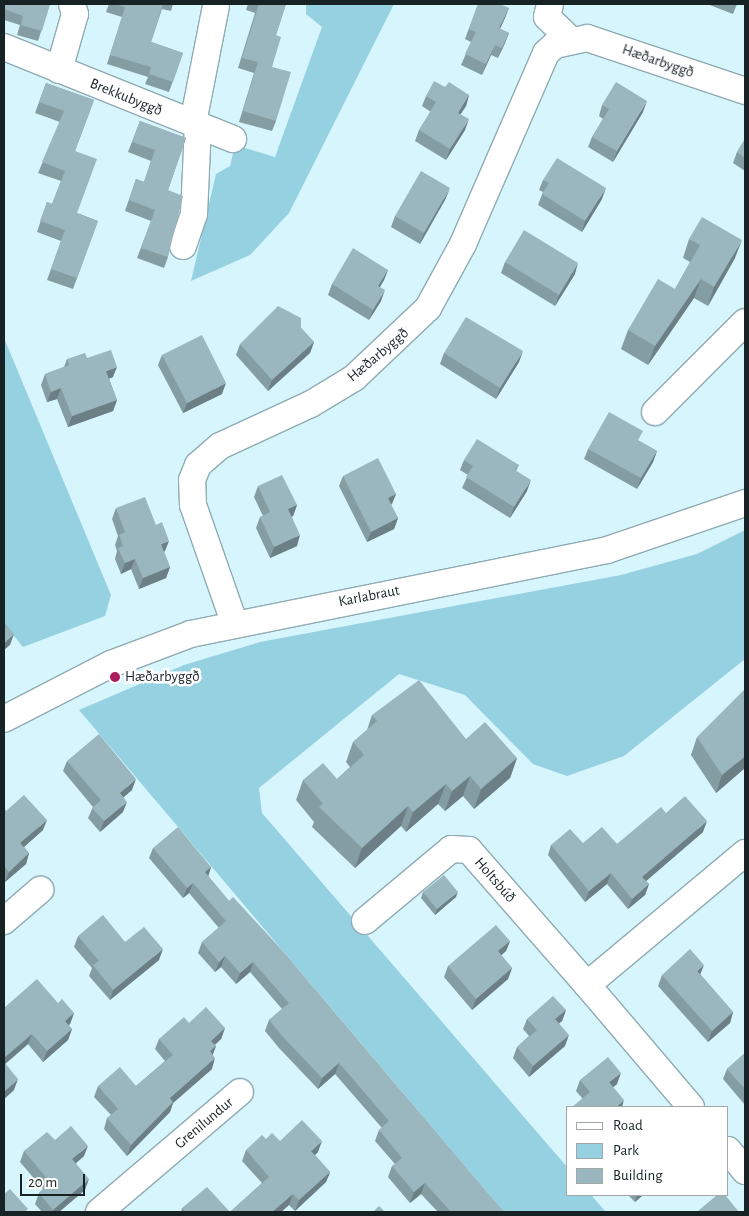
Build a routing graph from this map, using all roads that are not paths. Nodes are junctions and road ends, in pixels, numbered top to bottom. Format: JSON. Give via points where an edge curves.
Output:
{"nodes":[{"id":1,"x":72,"y":4,"type":"edge"},
{"id":2,"x":550,"y":4,"type":"edge"},
{"id":3,"x":216,"y":6,"type":"dead end"},
{"id":4,"x":570,"y":39,"type":"junction"},
{"id":5,"x":4,"y":47,"type":"edge"},
{"id":6,"x":59,"y":70,"type":"junction"},
{"id":7,"x":745,"y":91,"type":"edge"},
{"id":8,"x":195,"y":124,"type":"junction"},
{"id":9,"x":233,"y":140,"type":"dead end"},
{"id":10,"x":184,"y":246,"type":"dead end"},
{"id":11,"x":745,"y":322,"type":"edge"},
{"id":12,"x":655,"y":412,"type":"dead end"},
{"id":13,"x":745,"y":503,"type":"edge"},
{"id":14,"x":234,"y":622,"type":"junction"},
{"id":15,"x":4,"y":719,"type":"edge"},
{"id":16,"x":745,"y":853,"type":"edge"},
{"id":17,"x":40,"y":890,"type":"dead end"},
{"id":18,"x":4,"y":921,"type":"edge"},
{"id":19,"x":365,"y":921,"type":"dead end"},
{"id":20,"x":587,"y":985,"type":"junction"},
{"id":21,"x":240,"y":1092,"type":"dead end"},
{"id":22,"x":690,"y":1106,"type":"edge"},
{"id":23,"x":729,"y":1151,"type":"edge"},
{"id":24,"x":745,"y":1171,"type":"edge"},
{"id":25,"x":99,"y":1212,"type":"edge"}],
"edges":[{"from":1,"to":6,"type":"street","via":[[75,14]]},
{"from":2,"to":4,"type":"street","via":[[547,17]]},
{"from":3,"to":8,"type":"street"},
{"from":4,"to":7,"type":"street","name":"Hæðarbyggð","via":[[601,40]]},
{"from":4,"to":14,"type":"street","name":"Hæðarbyggð","via":[[555,45],[537,67],[463,244],[428,308],[408,331],[354,378],[311,404],[220,446],[198,465],[192,480],[193,505]]},
{"from":5,"to":6,"type":"street","name":"Brekkubyggð"},
{"from":6,"to":8,"type":"street","name":"Brekkubyggð"},
{"from":8,"to":9,"type":"street","name":"Brekkubyggð"},
{"from":8,"to":10,"type":"street","via":[[194,214]]},
{"from":11,"to":12,"type":"street"},
{"from":13,"to":14,"type":"street","name":"Karlabraut","via":[[608,550]]},
{"from":14,"to":15,"type":"street","name":"Karlabraut","via":[[111,664]]},
{"from":16,"to":20,"type":"street"},
{"from":17,"to":18,"type":"street"},
{"from":19,"to":20,"type":"street","name":"Holtsbúð","via":[[451,849],[468,850]]},
{"from":20,"to":22,"type":"street","name":"Holtsbúð"},
{"from":21,"to":25,"type":"street","name":"Grenilundur"},
{"from":23,"to":24,"type":"street"}]}
